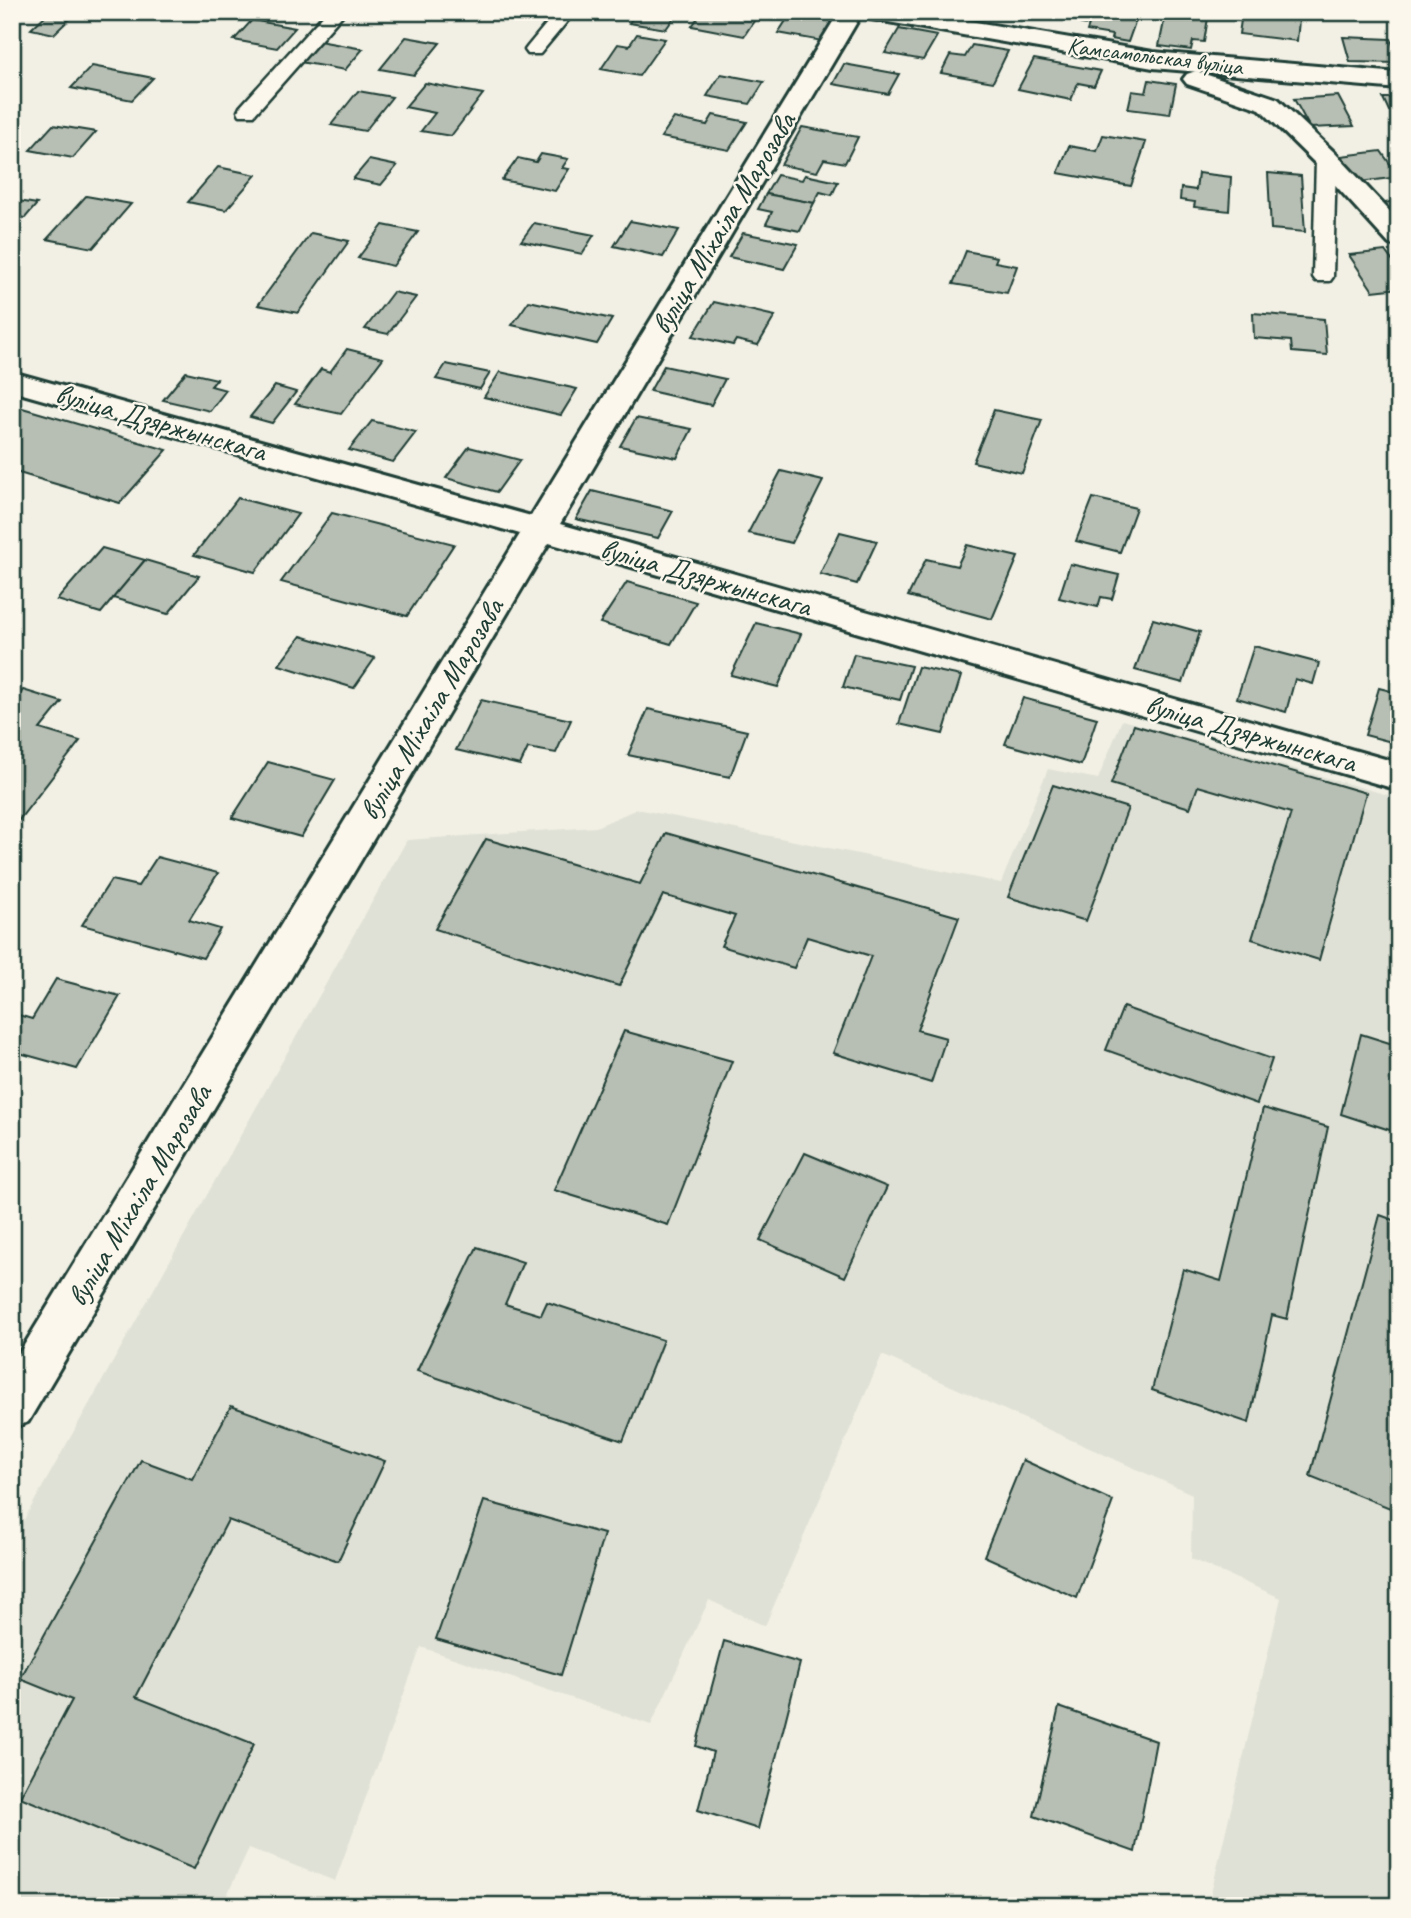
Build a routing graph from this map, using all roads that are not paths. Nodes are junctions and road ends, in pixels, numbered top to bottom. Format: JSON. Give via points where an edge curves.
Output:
{"nodes":[{"id":1,"x":336,"y":12,"type":"edge"},
{"id":2,"x":566,"y":12,"type":"edge"},
{"id":3,"x":851,"y":12,"type":"edge"},
{"id":4,"x":870,"y":12,"type":"edge"},
{"id":5,"x":534,"y":50,"type":"dead end"},
{"id":6,"x":1153,"y":60,"type":"junction"},
{"id":7,"x":1399,"y":81,"type":"edge"},
{"id":8,"x":247,"y":111,"type":"dead end"},
{"id":9,"x":1326,"y":159,"type":"junction"},
{"id":10,"x":1399,"y":238,"type":"edge"},
{"id":11,"x":1323,"y":277,"type":"dead end"},
{"id":12,"x":12,"y":381,"type":"edge"},
{"id":13,"x":539,"y":529,"type":"junction"},
{"id":14,"x":1399,"y":777,"type":"edge"},
{"id":15,"x":12,"y":1407,"type":"edge"}],
"edges":[{"from":1,"to":8,"type":"lane"},
{"from":2,"to":5,"type":"lane"},
{"from":3,"to":13,"type":"street","name":"вуліца Міхаіла Марозава"},
{"from":4,"to":6,"type":"street","name":"Камсамольская вуліца"},
{"from":6,"to":7,"type":"street","name":"Камсамольская вуліца"},
{"from":6,"to":9,"type":"street","via":[[1166,70],[1269,104]]},
{"from":9,"to":10,"type":"street"},
{"from":9,"to":11,"type":"lane"},
{"from":12,"to":13,"type":"street","name":"вуліца Дзяржынскага"},
{"from":13,"to":14,"type":"street","name":"вуліца Дзяржынскага"},
{"from":13,"to":15,"type":"street","name":"вуліца Міхаіла Марозава"}]}
